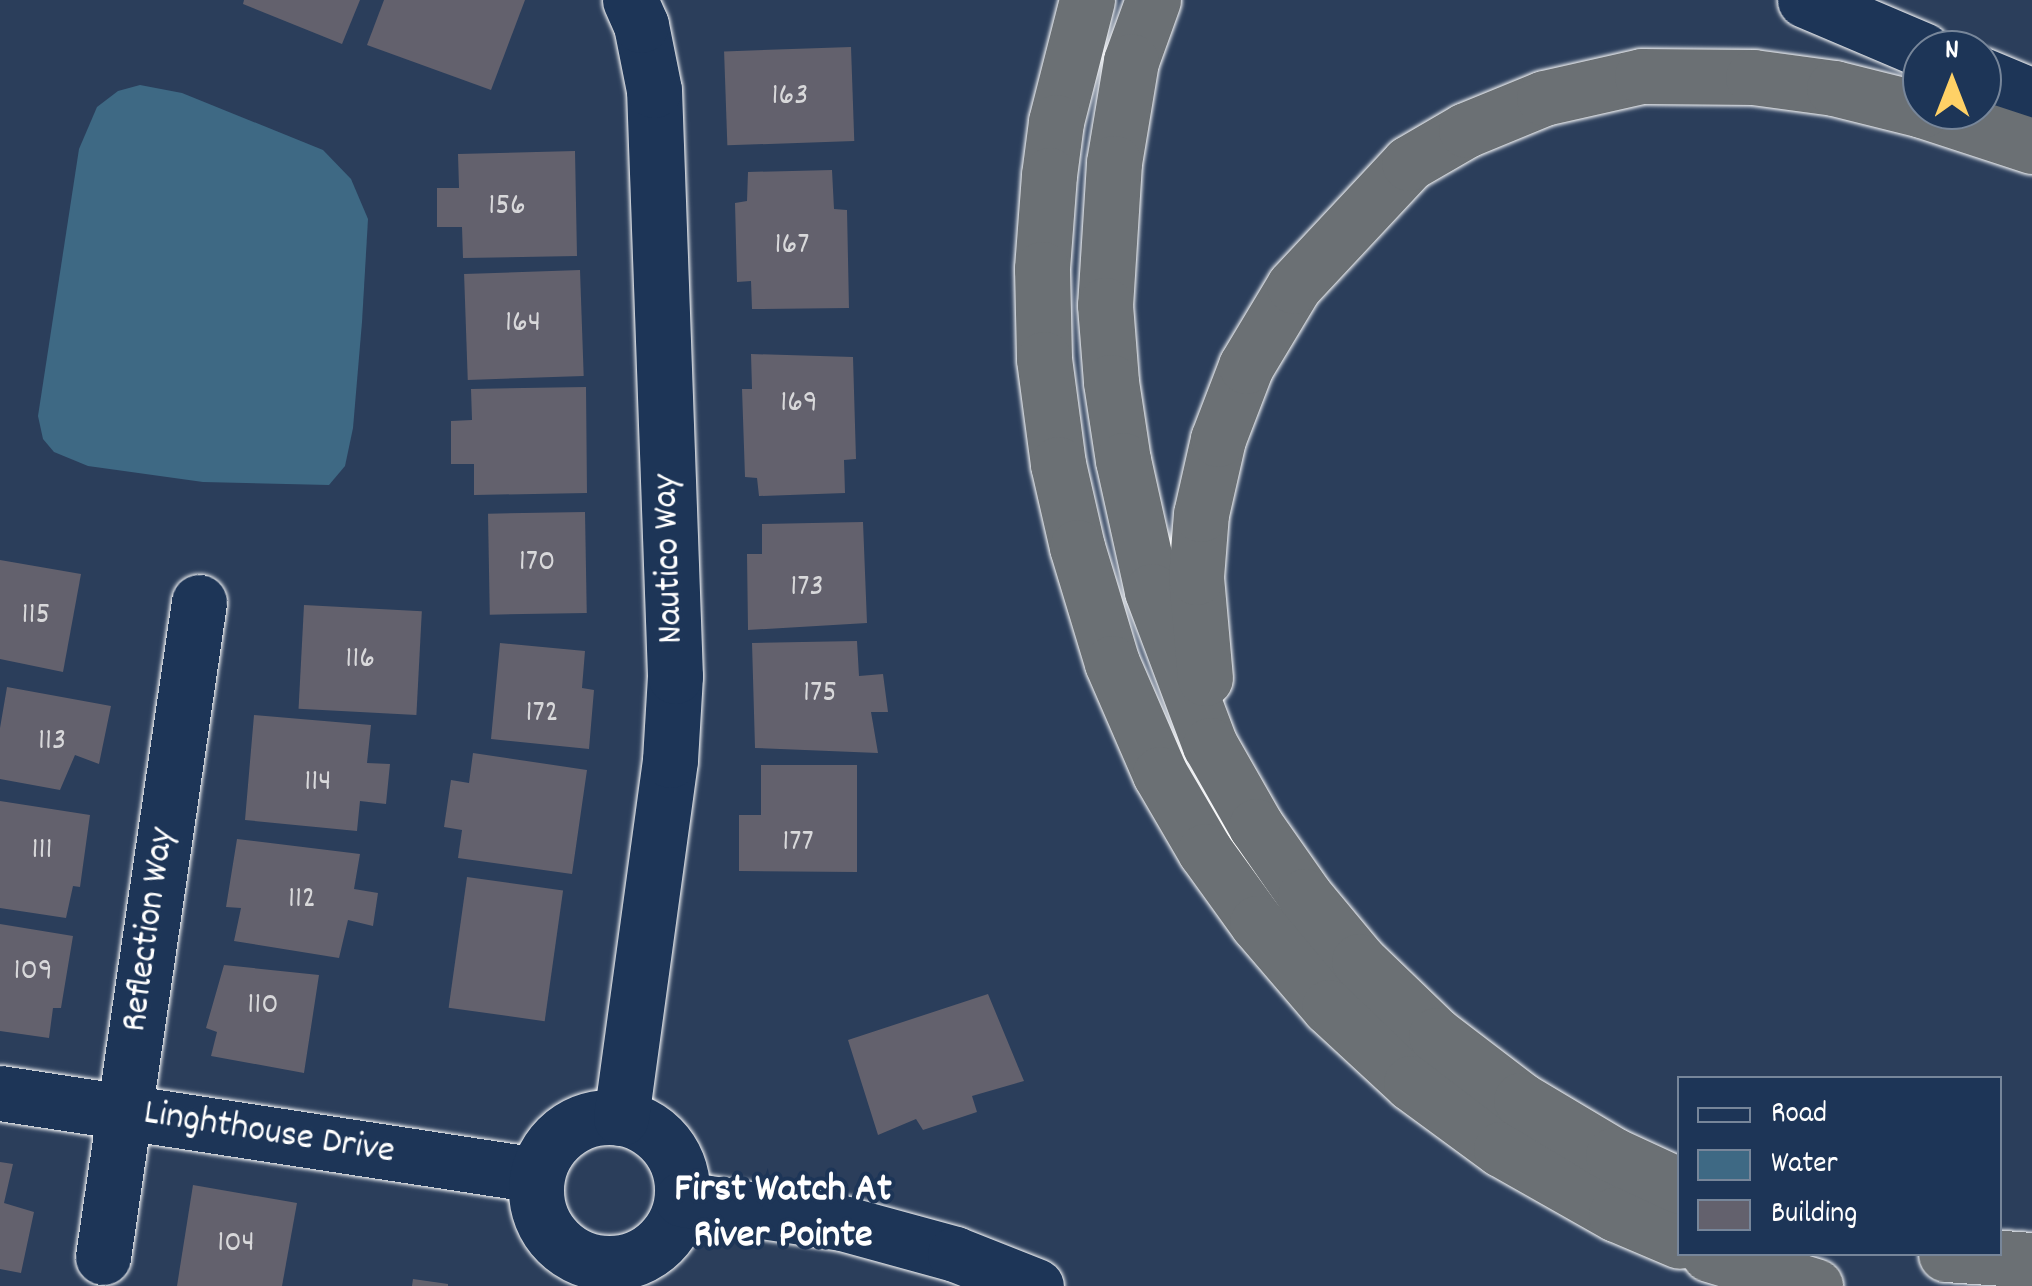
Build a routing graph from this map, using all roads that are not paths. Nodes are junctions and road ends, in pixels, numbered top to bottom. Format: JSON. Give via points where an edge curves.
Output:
{"nodes":[{"id":1,"x":630,"y":0,"type":"edge"},
{"id":2,"x":1050,"y":0,"type":"edge"},
{"id":3,"x":1087,"y":0,"type":"edge"},
{"id":4,"x":1152,"y":0,"type":"edge"},
{"id":5,"x":1804,"y":0,"type":"edge"},
{"id":6,"x":1902,"y":41,"type":"edge"},
{"id":7,"x":2002,"y":83,"type":"edge"},
{"id":8,"x":2032,"y":96,"type":"edge"},
{"id":9,"x":1902,"y":105,"type":"edge"},
{"id":10,"x":1056,"y":122,"type":"junction"},
{"id":11,"x":1983,"y":130,"type":"edge"},
{"id":12,"x":2032,"y":146,"type":"edge"},
{"id":13,"x":198,"y":602,"type":"dead end"},
{"id":14,"x":1210,"y":745,"type":"junction"},
{"id":15,"x":0,"y":1093,"type":"edge"},
{"id":16,"x":124,"y":1111,"type":"junction"},
{"id":17,"x":622,"y":1118,"type":"junction"},
{"id":18,"x":538,"y":1175,"type":"junction"},
{"id":19,"x":1677,"y":1185,"type":"edge"},
{"id":20,"x":682,"y":1199,"type":"junction"},
{"id":21,"x":1677,"y":1240,"type":"edge"},
{"id":22,"x":1717,"y":1256,"type":"edge"},
{"id":23,"x":1975,"y":1256,"type":"edge"},
{"id":24,"x":102,"y":1257,"type":"dead end"},
{"id":25,"x":2032,"y":1260,"type":"edge"},
{"id":26,"x":598,"y":1274,"type":"edge"},
{"id":27,"x":1036,"y":1286,"type":"edge"},
{"id":28,"x":1815,"y":1286,"type":"edge"}],
"edges":[{"from":1,"to":17,"type":"street","name":"Nautico Way","via":[[654,90],[675,676],[670,760]]},
{"from":2,"to":10,"type":"highway"},
{"from":3,"to":10,"type":"highway"},
{"from":4,"to":14,"type":"highway","via":[[1131,61],[1114,163],[1108,344],[1123,460],[1152,591]]},
{"from":5,"to":6,"type":"street"},
{"from":7,"to":8,"type":"street"},
{"from":9,"to":14,"type":"highway","via":[[1753,77],[1642,76],[1544,98],[1466,130],[1409,163],[1294,286],[1246,366],[1218,438],[1196,577]]},
{"from":10,"to":21,"type":"highway","via":[[1042,269],[1044,359],[1058,464],[1112,662],[1160,774],[1256,923],[1329,1007],[1411,1082],[1501,1149],[1616,1214]]},
{"from":11,"to":12,"type":"highway"},
{"from":13,"to":16,"type":"street","name":"Reflection Way"},
{"from":14,"to":19,"type":"highway","via":[[1305,896],[1436,1036],[1521,1100]]},
{"from":15,"to":16,"type":"street","name":"Linghthouse Drive"},
{"from":16,"to":18,"type":"street","name":"Linghthouse Drive"},
{"from":16,"to":24,"type":"street","name":"Reflection Way"},
{"from":17,"to":18,"type":"street","via":[[599,1118],[559,1136]]},
{"from":17,"to":20,"type":"street","via":[[661,1138],[682,1177]]},
{"from":18,"to":26,"type":"street","via":[[540,1215],[549,1232]]},
{"from":20,"to":26,"type":"street","via":[[670,1231],[644,1255]]},
{"from":20,"to":27,"type":"street","via":[[842,1223],[956,1254]]},
{"from":22,"to":28,"type":"highway"},
{"from":23,"to":25,"type":"highway"}]}
